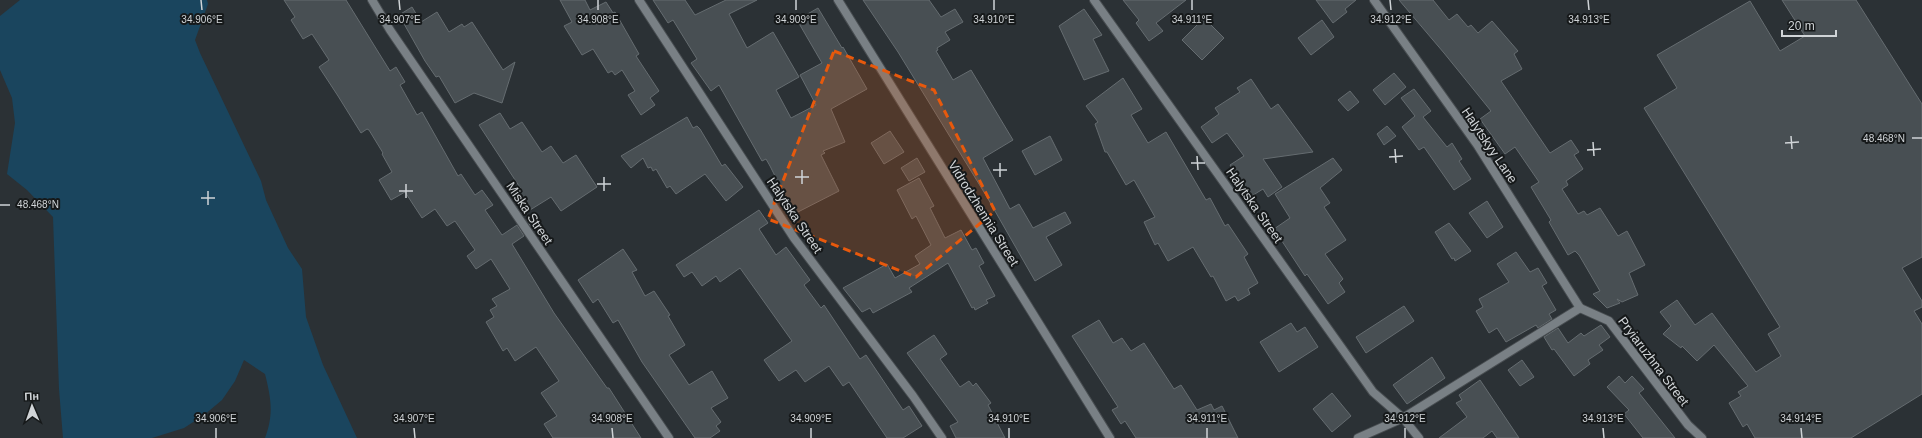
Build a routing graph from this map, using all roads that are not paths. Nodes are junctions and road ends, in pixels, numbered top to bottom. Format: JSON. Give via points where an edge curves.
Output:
{"nodes":[{"id":1,"x":372,"y":0,"type":"edge"},
{"id":2,"x":639,"y":0,"type":"edge"},
{"id":3,"x":838,"y":0,"type":"edge"},
{"id":4,"x":1094,"y":0,"type":"edge"},
{"id":5,"x":1374,"y":0,"type":"edge"},
{"id":6,"x":1580,"y":308,"type":"junction"},
{"id":7,"x":1403,"y":418,"type":"junction"},
{"id":8,"x":669,"y":438,"type":"edge"},
{"id":9,"x":942,"y":438,"type":"edge"},
{"id":10,"x":1110,"y":438,"type":"edge"},
{"id":11,"x":1358,"y":438,"type":"edge"},
{"id":12,"x":1419,"y":438,"type":"edge"},
{"id":13,"x":1702,"y":438,"type":"edge"}],
"edges":[{"from":1,"to":8,"type":"street","name":"Miska Street"},
{"from":2,"to":9,"type":"street","name":"Halytska Street","via":[[794,238]]},
{"from":3,"to":10,"type":"street","name":"Vidrodzhennia Street"},
{"from":4,"to":7,"type":"street","name":"Halytska Street","via":[[1373,392]]},
{"from":5,"to":6,"type":"street","name":"Halytskyy Lane","via":[[1478,146]]},
{"from":6,"to":7,"type":"street"},
{"from":6,"to":13,"type":"street","name":"Pryiaruzhna Street","via":[[1609,320],[1688,425]]},
{"from":7,"to":11,"type":"street"},
{"from":7,"to":12,"type":"street","name":"Halytska Street"}]}
